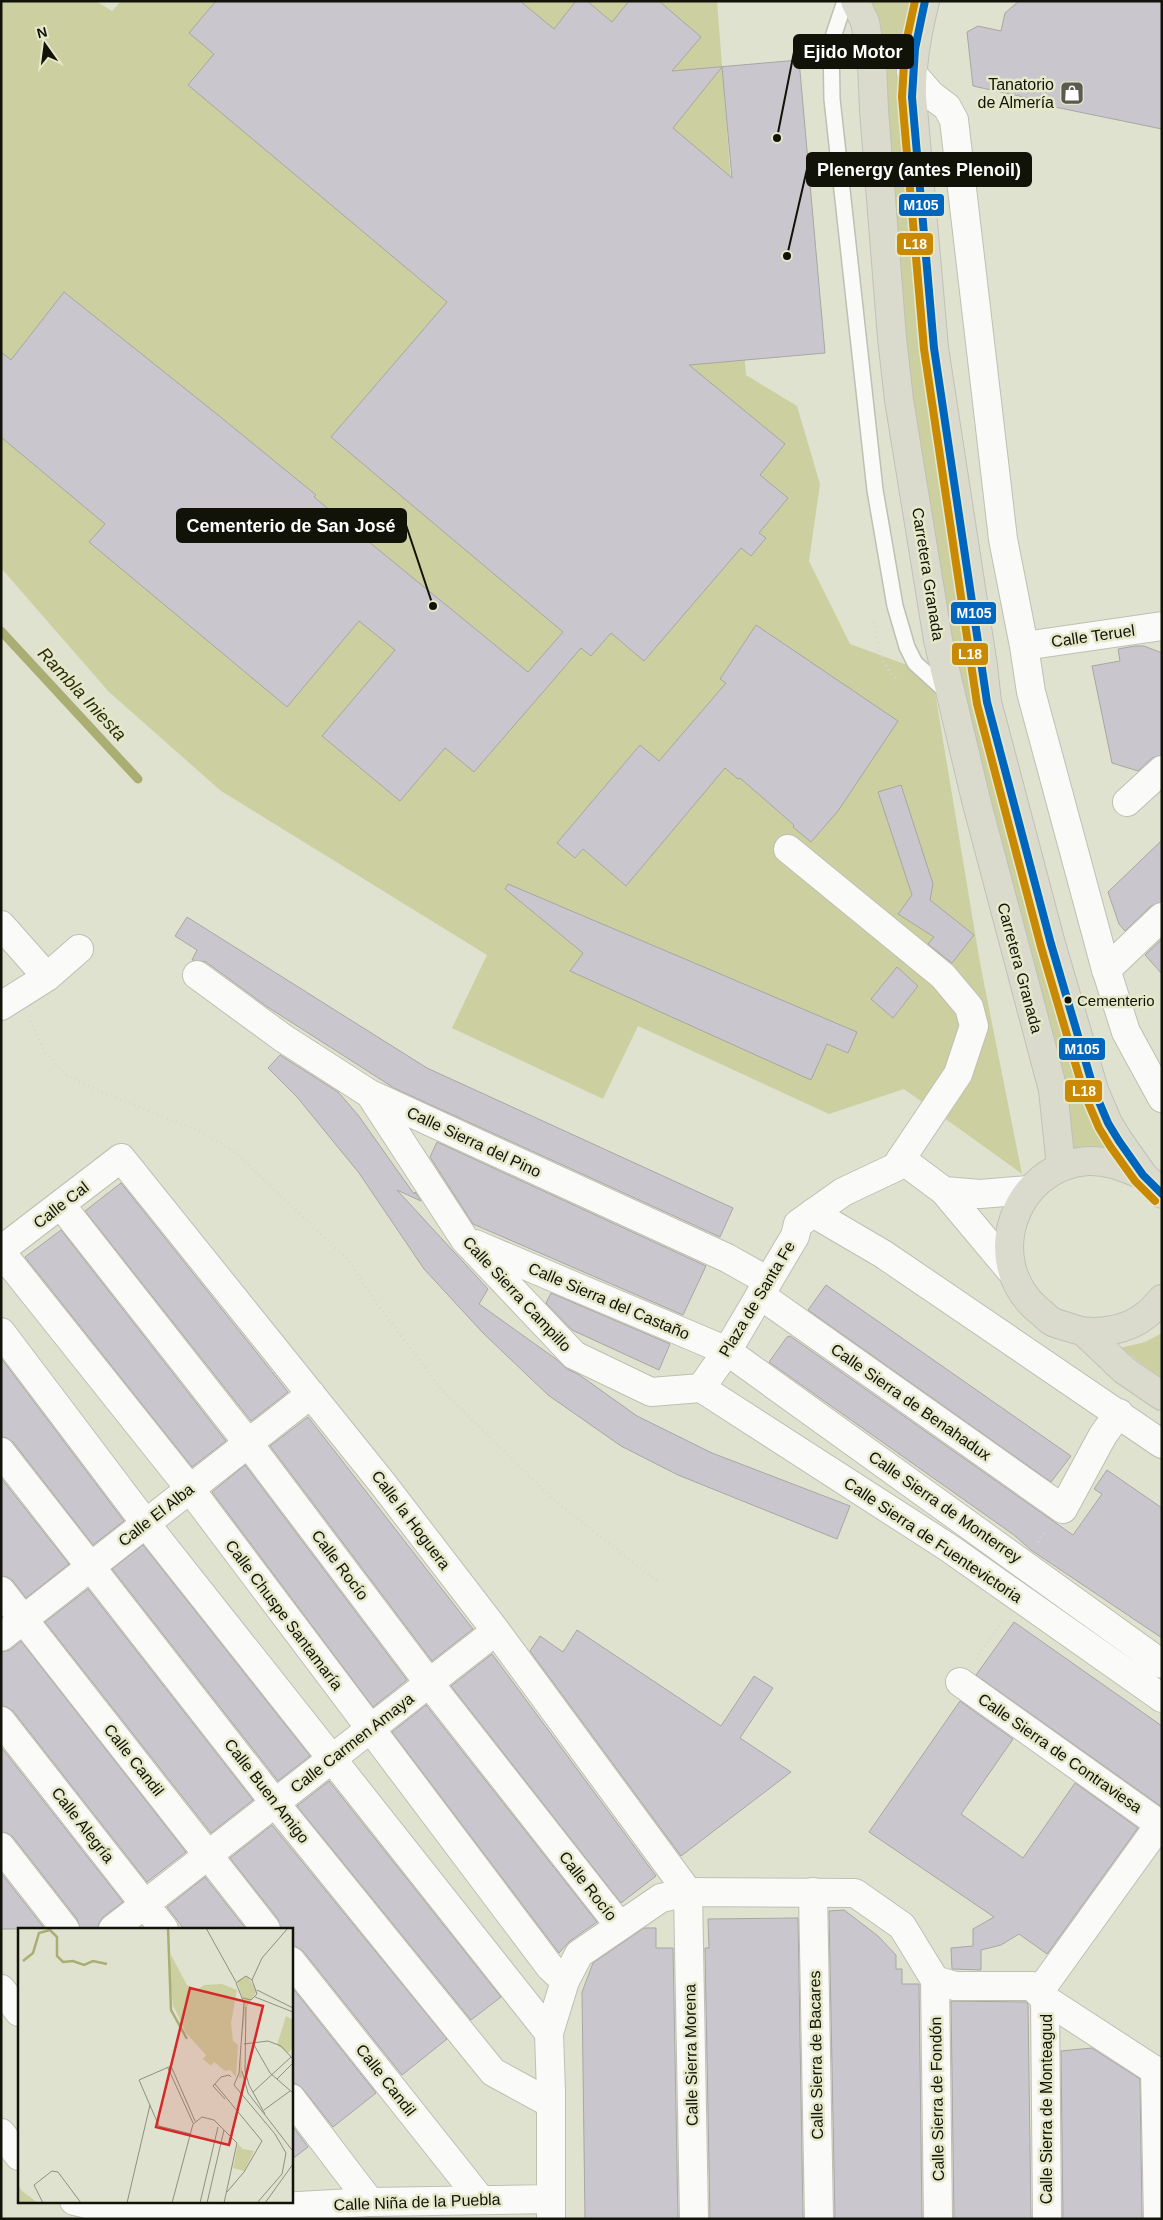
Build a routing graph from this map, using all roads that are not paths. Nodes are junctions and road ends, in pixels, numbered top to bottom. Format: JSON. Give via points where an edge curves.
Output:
{"nodes":[{"id":1,"x":845,"y":1,"type":"edge"},
{"id":2,"x":854,"y":1,"type":"edge"},
{"id":3,"x":925,"y":1,"type":"edge"},
{"id":4,"x":912,"y":72,"type":"junction"},
{"id":5,"x":1162,"y":626,"type":"edge"},
{"id":6,"x":1024,"y":646,"type":"junction"},
{"id":7,"x":952,"y":696,"type":"junction"},
{"id":8,"x":1162,"y":770,"type":"edge"},
{"id":9,"x":1127,"y":802,"type":"dead end"},
{"id":10,"x":788,"y":849,"type":"dead end"},
{"id":11,"x":1162,"y":917,"type":"edge"},
{"id":12,"x":1,"y":925,"type":"edge"},
{"id":13,"x":79,"y":949,"type":"dead end"},
{"id":14,"x":1106,"y":970,"type":"junction"},
{"id":15,"x":197,"y":975,"type":"dead end"},
{"id":16,"x":47,"y":977,"type":"junction"},
{"id":17,"x":9,"y":1001,"type":"edge"},
{"id":18,"x":1159,"y":1085,"type":"edge"},
{"id":19,"x":370,"y":1094,"type":"junction"},
{"id":20,"x":121,"y":1158,"type":"joint"},
{"id":21,"x":901,"y":1160,"type":"junction"},
{"id":22,"x":1061,"y":1167,"type":"junction"},
{"id":23,"x":1143,"y":1175,"type":"junction"},
{"id":24,"x":1029,"y":1190,"type":"junction"},
{"id":25,"x":944,"y":1191,"type":"junction"},
{"id":26,"x":1162,"y":1194,"type":"edge"},
{"id":27,"x":61,"y":1205,"type":"junction"},
{"id":28,"x":813,"y":1213,"type":"junction"},
{"id":29,"x":465,"y":1240,"type":"junction"},
{"id":30,"x":2,"y":1251,"type":"edge"},
{"id":31,"x":1012,"y":1271,"type":"junction"},
{"id":32,"x":764,"y":1288,"type":"junction"},
{"id":33,"x":1162,"y":1299,"type":"edge"},
{"id":34,"x":1,"y":1332,"type":"edge"},
{"id":35,"x":1084,"y":1332,"type":"junction"},
{"id":36,"x":727,"y":1351,"type":"junction"},
{"id":37,"x":701,"y":1388,"type":"junction"},
{"id":38,"x":311,"y":1394,"type":"junction"},
{"id":39,"x":1162,"y":1396,"type":"edge"},
{"id":40,"x":1119,"y":1413,"type":"junction"},
{"id":41,"x":248,"y":1443,"type":"junction"},
{"id":42,"x":1162,"y":1444,"type":"edge"},
{"id":43,"x":1,"y":1452,"type":"edge"},
{"id":44,"x":190,"y":1489,"type":"junction"},
{"id":45,"x":146,"y":1524,"type":"junction"},
{"id":46,"x":90,"y":1567,"type":"junction"},
{"id":47,"x":1,"y":1591,"type":"edge"},
{"id":48,"x":24,"y":1620,"type":"junction"},
{"id":49,"x":496,"y":1632,"type":"junction"},
{"id":50,"x":1,"y":1637,"type":"edge"},
{"id":51,"x":1162,"y":1664,"type":"edge"},
{"id":52,"x":960,"y":1682,"type":"road end"},
{"id":53,"x":430,"y":1683,"type":"junction"},
{"id":54,"x":1162,"y":1698,"type":"edge"},
{"id":55,"x":1,"y":1721,"type":"edge"},
{"id":56,"x":370,"y":1729,"type":"junction"},
{"id":57,"x":331,"y":1759,"type":"junction"},
{"id":58,"x":275,"y":1802,"type":"junction"},
{"id":59,"x":1161,"y":1825,"type":"edge"},
{"id":60,"x":1,"y":1846,"type":"edge"},
{"id":61,"x":208,"y":1855,"type":"junction"},
{"id":62,"x":688,"y":1892,"type":"junction"},
{"id":63,"x":813,"y":1892,"type":"junction"},
{"id":64,"x":145,"y":1904,"type":"junction"},
{"id":65,"x":619,"y":1926,"type":"junction"},
{"id":66,"x":64,"y":1928,"type":"edge"},
{"id":67,"x":114,"y":1928,"type":"edge"},
{"id":68,"x":163,"y":1928,"type":"edge"},
{"id":69,"x":265,"y":1928,"type":"edge"},
{"id":70,"x":292,"y":1961,"type":"edge"},
{"id":71,"x":935,"y":1980,"type":"junction"},
{"id":72,"x":565,"y":1981,"type":"junction"},
{"id":73,"x":1042,"y":1996,"type":"junction"},
{"id":74,"x":549,"y":2033,"type":"junction"},
{"id":75,"x":1158,"y":2073,"type":"edge"},
{"id":76,"x":551,"y":2093,"type":"junction"},
{"id":77,"x":292,"y":2099,"type":"edge"},
{"id":78,"x":1,"y":2134,"type":"edge"},
{"id":79,"x":18,"y":2155,"type":"edge"},
{"id":80,"x":481,"y":2200,"type":"junction"},
{"id":81,"x":78,"y":2202,"type":"edge"},
{"id":82,"x":370,"y":2202,"type":"junction"},
{"id":83,"x":162,"y":2204,"type":"edge"},
{"id":84,"x":260,"y":2205,"type":"edge"},
{"id":85,"x":551,"y":2209,"type":"edge"},
{"id":86,"x":694,"y":2219,"type":"edge"},
{"id":87,"x":819,"y":2219,"type":"edge"},
{"id":88,"x":938,"y":2219,"type":"edge"},
{"id":89,"x":1046,"y":2219,"type":"edge"},
{"id":90,"x":1158,"y":2219,"type":"edge"}],
"edges":[{"from":1,"to":7,"type":"lane","via":[[831,43],[832,99],[875,490],[895,606],[907,647],[915,663]]},
{"from":2,"to":7,"type":"main road","name":"Carretera Granada","via":[[865,22],[872,62],[899,400],[938,640]]},
{"from":3,"to":4,"type":"main road","via":[[916,34]]},
{"from":4,"to":6,"type":"street","via":[[931,95],[947,107],[954,120],[1003,539]]},
{"from":4,"to":23,"type":"main road","via":[[934,348],[987,702],[1085,1063],[1108,1123]]},
{"from":5,"to":6,"type":"street","name":"Calle Teruel"},
{"from":6,"to":14,"type":"street","via":[[1031,692]]},
{"from":7,"to":22,"type":"main road","name":"Carretera Granada","via":[[976,800],[1053,1090]]},
{"from":8,"to":9,"type":"street"},
{"from":10,"to":21,"type":"street","via":[[942,976],[969,1006],[974,1026],[958,1074]]},
{"from":11,"to":14,"type":"street"},
{"from":12,"to":16,"type":"street"},
{"from":13,"to":16,"type":"street"},
{"from":14,"to":18,"type":"street","via":[[1126,1032]]},
{"from":15,"to":19,"type":"street","name":"Calle Sierra del Pino","via":[[283,1038]]},
{"from":16,"to":17,"type":"street"},
{"from":19,"to":29,"type":"street","name":"Calle Sierra Campillo"},
{"from":19,"to":32,"type":"street","name":"Calle Sierra del Pino","via":[[727,1258]]},
{"from":20,"to":27,"type":"street","name":"Calle Cal"},
{"from":20,"to":38,"type":"street","name":"Calle la Hoguera"},
{"from":21,"to":25,"type":"street"},
{"from":21,"to":28,"type":"street","name":"Plaza de Santa Fe","via":[[896,1167],[843,1192]]},
{"from":22,"to":23,"type":"main road","via":[[1089,1161],[1117,1164]]},
{"from":22,"to":24,"type":"main road"},
{"from":23,"to":26,"type":"main road"},
{"from":24,"to":25,"type":"street","via":[[980,1194]]},
{"from":24,"to":31,"type":"main road","via":[[1014,1215],[1008,1242]]},
{"from":25,"to":31,"type":"street"},
{"from":27,"to":30,"type":"street","name":"Calle Cal"},
{"from":27,"to":41,"type":"street","name":"Calle Rocío"},
{"from":28,"to":32,"type":"street","name":"Plaza de Santa Fe","via":[[798,1224],[795,1236]]},
{"from":28,"to":40,"type":"street","via":[[883,1254]]},
{"from":29,"to":36,"type":"street","name":"Calle Sierra del Castaño"},
{"from":29,"to":37,"type":"street","name":"Calle Sierra Campillo","via":[[574,1355],[652,1392]]},
{"from":30,"to":44,"type":"street","name":"Calle Chuspe Santamaría"},
{"from":31,"to":35,"type":"main road","via":[[1027,1300],[1052,1322]]},
{"from":32,"to":36,"type":"street","name":"Plaza de Santa Fe"},
{"from":32,"to":40,"type":"street","name":"Calle Sierra de Benahadux","via":[[1062,1509],[1103,1435]]},
{"from":33,"to":35,"type":"main road","via":[[1146,1316],[1116,1330]]},
{"from":34,"to":45,"type":"street"},
{"from":35,"to":39,"type":"main road","via":[[1124,1370]]},
{"from":36,"to":37,"type":"street","name":"Plaza de Santa Fe"},
{"from":36,"to":51,"type":"street","name":"Calle Sierra de Monterrey"},
{"from":37,"to":54,"type":"street","name":"Calle Sierra de Fuentevictoria","via":[[949,1548]]},
{"from":38,"to":41,"type":"street","name":"Calle El Alba"},
{"from":38,"to":49,"type":"street","name":"Calle la Hoguera"},
{"from":40,"to":42,"type":"street"},
{"from":41,"to":44,"type":"street","name":"Calle El Alba"},
{"from":41,"to":53,"type":"street","name":"Calle Rocío"},
{"from":43,"to":46,"type":"street","name":"Calle Buen Amigo"},
{"from":44,"to":45,"type":"street","name":"Calle El Alba"},
{"from":44,"to":56,"type":"street","name":"Calle Chuspe Santamaría"},
{"from":45,"to":46,"type":"street","name":"Calle El Alba"},
{"from":45,"to":57,"type":"street"},
{"from":46,"to":48,"type":"street","name":"Calle El Alba"},
{"from":46,"to":58,"type":"street","name":"Calle Buen Amigo"},
{"from":47,"to":48,"type":"street","name":"Calle Candil"},
{"from":48,"to":50,"type":"street","name":"Calle El Alba"},
{"from":48,"to":61,"type":"street","name":"Calle Candil"},
{"from":49,"to":53,"type":"street","name":"Calle Carmen Amaya"},
{"from":49,"to":62,"type":"street","name":"Calle la Hoguera"},
{"from":52,"to":59,"type":"street","name":"Calle Sierra de Contraviesa"},
{"from":53,"to":56,"type":"street","name":"Calle Carmen Amaya"},
{"from":53,"to":65,"type":"street","name":"Calle Rocío"},
{"from":55,"to":64,"type":"street","name":"Calle Alegría"},
{"from":56,"to":57,"type":"street","name":"Calle Carmen Amaya"},
{"from":56,"to":72,"type":"street","name":"Calle Chuspe Santamaría","via":[[550,1967]]},
{"from":57,"to":58,"type":"street","name":"Calle Carmen Amaya"},
{"from":57,"to":74,"type":"street"},
{"from":58,"to":61,"type":"street","name":"Calle Carmen Amaya"},
{"from":58,"to":76,"type":"street","name":"Calle Buen Amigo","via":[[493,2072],[546,2101]]},
{"from":59,"to":73,"type":"street","name":"Calle Sierra de Contraviesa"},
{"from":60,"to":66,"type":"street"},
{"from":61,"to":64,"type":"street","name":"Calle Carmen Amaya"},
{"from":61,"to":69,"type":"street","name":"Calle Candil"},
{"from":62,"to":63,"type":"street"},
{"from":62,"to":65,"type":"street","via":[[661,1898]]},
{"from":62,"to":86,"type":"street","name":"Calle Sierra Morena"},
{"from":63,"to":71,"type":"street","via":[[855,1893],[902,1926]]},
{"from":63,"to":87,"type":"street","name":"Calle Sierra de Bacares"},
{"from":64,"to":67,"type":"street","name":"Calle Carmen Amaya"},
{"from":64,"to":68,"type":"street","name":"Calle Alegría"},
{"from":65,"to":72,"type":"street","via":[[579,1954]]},
{"from":70,"to":80,"type":"street","name":"Calle Candil"},
{"from":71,"to":73,"type":"street","via":[[955,1986],[1032,1986]]},
{"from":71,"to":88,"type":"street","name":"Calle Sierra de Fondón"},
{"from":72,"to":74,"type":"street"},
{"from":73,"to":75,"type":"street"},
{"from":73,"to":89,"type":"street","name":"Calle Sierra de Monteagud"},
{"from":74,"to":76,"type":"street"},
{"from":75,"to":90,"type":"street"},
{"from":76,"to":85,"type":"street"},
{"from":77,"to":82,"type":"street"},
{"from":78,"to":79,"type":"street"},
{"from":80,"to":82,"type":"street","name":"Calle Niña de la Puebla"},
{"from":80,"to":85,"type":"street","name":"Calle Niña de la Puebla"},
{"from":81,"to":83,"type":"street","name":"Calle Niña de la Puebla","via":[[95,2206]]},
{"from":82,"to":84,"type":"street","name":"Calle Niña de la Puebla"},
{"from":83,"to":84,"type":"street","name":"Calle Niña de la Puebla"}]}
